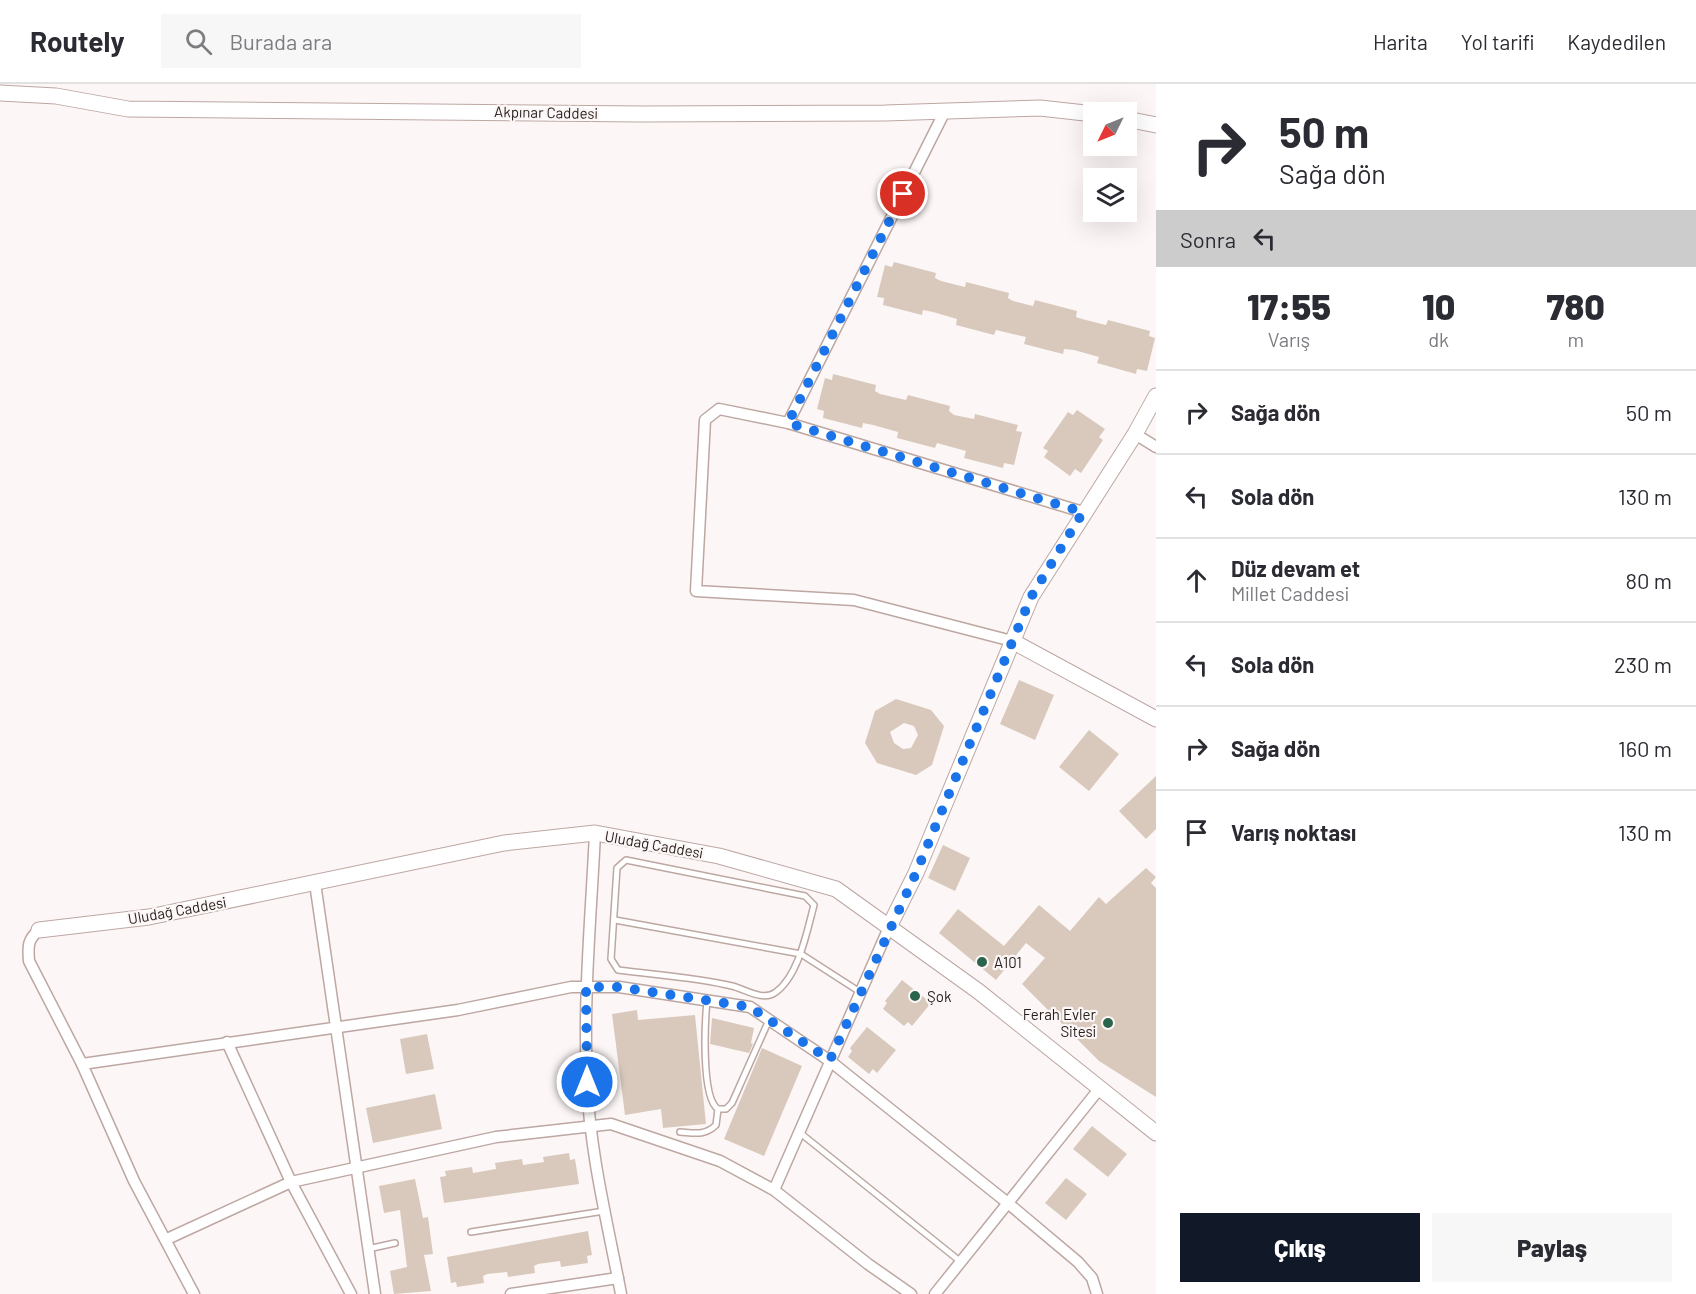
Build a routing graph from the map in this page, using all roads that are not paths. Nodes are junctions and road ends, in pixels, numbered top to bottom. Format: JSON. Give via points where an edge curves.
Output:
{"nodes":[{"id":1,"x":0,"y":93,"type":"edge"},
{"id":2,"x":945,"y":111,"type":"junction"},
{"id":3,"x":1083,"y":113,"type":"edge"},
{"id":4,"x":1137,"y":121,"type":"edge"},
{"id":5,"x":1156,"y":125,"type":"edge"},
{"id":6,"x":1156,"y":396,"type":"edge"},
{"id":7,"x":788,"y":423,"type":"junction"},
{"id":8,"x":1136,"y":434,"type":"junction"},
{"id":9,"x":1156,"y":447,"type":"edge"},
{"id":10,"x":1083,"y":512,"type":"junction"},
{"id":11,"x":1011,"y":641,"type":"junction"},
{"id":12,"x":1156,"y":719,"type":"edge"},
{"id":13,"x":595,"y":833,"type":"junction"},
{"id":14,"x":315,"y":883,"type":"junction"},
{"id":15,"x":615,"y":920,"type":"junction"},
{"id":16,"x":890,"y":925,"type":"junction"},
{"id":17,"x":39,"y":930,"type":"joint"},
{"id":18,"x":801,"y":954,"type":"junction"},
{"id":19,"x":586,"y":987,"type":"junction"},
{"id":20,"x":861,"y":992,"type":"junction"},
{"id":21,"x":707,"y":1001,"type":"junction"},
{"id":22,"x":769,"y":1020,"type":"junction"},
{"id":23,"x":336,"y":1028,"type":"junction"},
{"id":24,"x":227,"y":1042,"type":"junction"},
{"id":25,"x":830,"y":1060,"type":"junction"},
{"id":26,"x":82,"y":1064,"type":"junction"},
{"id":27,"x":1100,"y":1088,"type":"junction"},
{"id":28,"x":718,"y":1109,"type":"junction"},
{"id":29,"x":591,"y":1126,"type":"junction"},
{"id":30,"x":680,"y":1132,"type":"dead end"},
{"id":31,"x":799,"y":1132,"type":"junction"},
{"id":32,"x":1156,"y":1133,"type":"edge"},
{"id":33,"x":356,"y":1166,"type":"junction"},
{"id":34,"x":291,"y":1182,"type":"junction"},
{"id":35,"x":774,"y":1190,"type":"junction"},
{"id":36,"x":1009,"y":1204,"type":"junction"},
{"id":37,"x":606,"y":1211,"type":"junction"},
{"id":38,"x":471,"y":1232,"type":"dead end"},
{"id":39,"x":167,"y":1239,"type":"junction"},
{"id":40,"x":394,"y":1243,"type":"dead end"},
{"id":41,"x":368,"y":1249,"type":"junction"},
{"id":42,"x":961,"y":1262,"type":"junction"},
{"id":43,"x":618,"y":1278,"type":"junction"},
{"id":44,"x":194,"y":1294,"type":"edge"},
{"id":45,"x":351,"y":1294,"type":"edge"},
{"id":46,"x":375,"y":1294,"type":"edge"},
{"id":47,"x":512,"y":1294,"type":"edge"},
{"id":48,"x":621,"y":1294,"type":"edge"},
{"id":49,"x":911,"y":1294,"type":"edge"},
{"id":50,"x":935,"y":1294,"type":"edge"},
{"id":51,"x":1097,"y":1294,"type":"edge"}],
"edges":[{"from":1,"to":2,"type":"street","name":"Akpınar Caddesi","via":[[56,96],[128,109],[642,114]]},
{"from":2,"to":3,"type":"street","name":"Akpınar Caddesi","via":[[1040,108]]},
{"from":2,"to":7,"type":"street"},
{"from":4,"to":5,"type":"street"},
{"from":6,"to":8,"type":"street"},
{"from":7,"to":10,"type":"street"},
{"from":7,"to":11,"type":"street","via":[[719,409],[705,420],[696,591],[854,600]]},
{"from":8,"to":9,"type":"street"},
{"from":8,"to":10,"type":"street"},
{"from":10,"to":11,"type":"street","via":[[1031,597]]},
{"from":11,"to":12,"type":"street"},
{"from":11,"to":16,"type":"street"},
{"from":13,"to":14,"type":"street","name":"Uludağ Caddesi","via":[[504,843]]},
{"from":13,"to":16,"type":"street","name":"Uludağ Caddesi","via":[[719,856],[836,889]]},
{"from":13,"to":19,"type":"street"},
{"from":14,"to":17,"type":"street","name":"Uludağ Caddesi","via":[[149,917]]},
{"from":14,"to":23,"type":"street"},
{"from":15,"to":18,"type":"lane"},
{"from":15,"to":18,"type":"lane","via":[[611,959],[618,970],[722,984],[765,996],[777,992]]},
{"from":15,"to":18,"type":"lane","via":[[617,868],[626,860],[805,896],[814,905]]},
{"from":16,"to":20,"type":"street"},
{"from":16,"to":27,"type":"street","name":"Uludağ Caddesi"},
{"from":17,"to":26,"type":"street","via":[[28,945],[29,960]]},
{"from":18,"to":20,"type":"lane"},
{"from":19,"to":21,"type":"street","via":[[619,987]]},
{"from":19,"to":23,"type":"street"},
{"from":19,"to":29,"type":"street"},
{"from":20,"to":25,"type":"street"},
{"from":21,"to":22,"type":"street","via":[[750,1007]]},
{"from":21,"to":28,"type":"lane","via":[[703,1040],[711,1100]]},
{"from":22,"to":25,"type":"street"},
{"from":22,"to":28,"type":"lane","via":[[732,1103],[726,1109]]},
{"from":23,"to":24,"type":"street"},
{"from":23,"to":33,"type":"street"},
{"from":24,"to":26,"type":"street"},
{"from":24,"to":34,"type":"street"},
{"from":25,"to":31,"type":"street"},
{"from":25,"to":36,"type":"street"},
{"from":26,"to":39,"type":"street","via":[[134,1181]]},
{"from":27,"to":32,"type":"street","name":"Uludağ Caddesi"},
{"from":27,"to":36,"type":"street"},
{"from":28,"to":30,"type":"lane","via":[[716,1125],[708,1131]]},
{"from":29,"to":33,"type":"street","via":[[496,1137]]},
{"from":29,"to":35,"type":"street","via":[[611,1124],[720,1161]]},
{"from":29,"to":37,"type":"street"},
{"from":31,"to":35,"type":"street"},
{"from":31,"to":42,"type":"lane"},
{"from":33,"to":34,"type":"street"},
{"from":33,"to":41,"type":"street"},
{"from":34,"to":39,"type":"street"},
{"from":34,"to":45,"type":"street"},
{"from":35,"to":49,"type":"street"},
{"from":36,"to":42,"type":"street"},
{"from":36,"to":51,"type":"street","via":[[1078,1262],[1092,1278]]},
{"from":37,"to":38,"type":"lane"},
{"from":37,"to":43,"type":"street"},
{"from":39,"to":44,"type":"street"},
{"from":40,"to":41,"type":"lane"},
{"from":41,"to":46,"type":"street"},
{"from":42,"to":50,"type":"street"},
{"from":43,"to":47,"type":"street"},
{"from":43,"to":48,"type":"street"}]}
